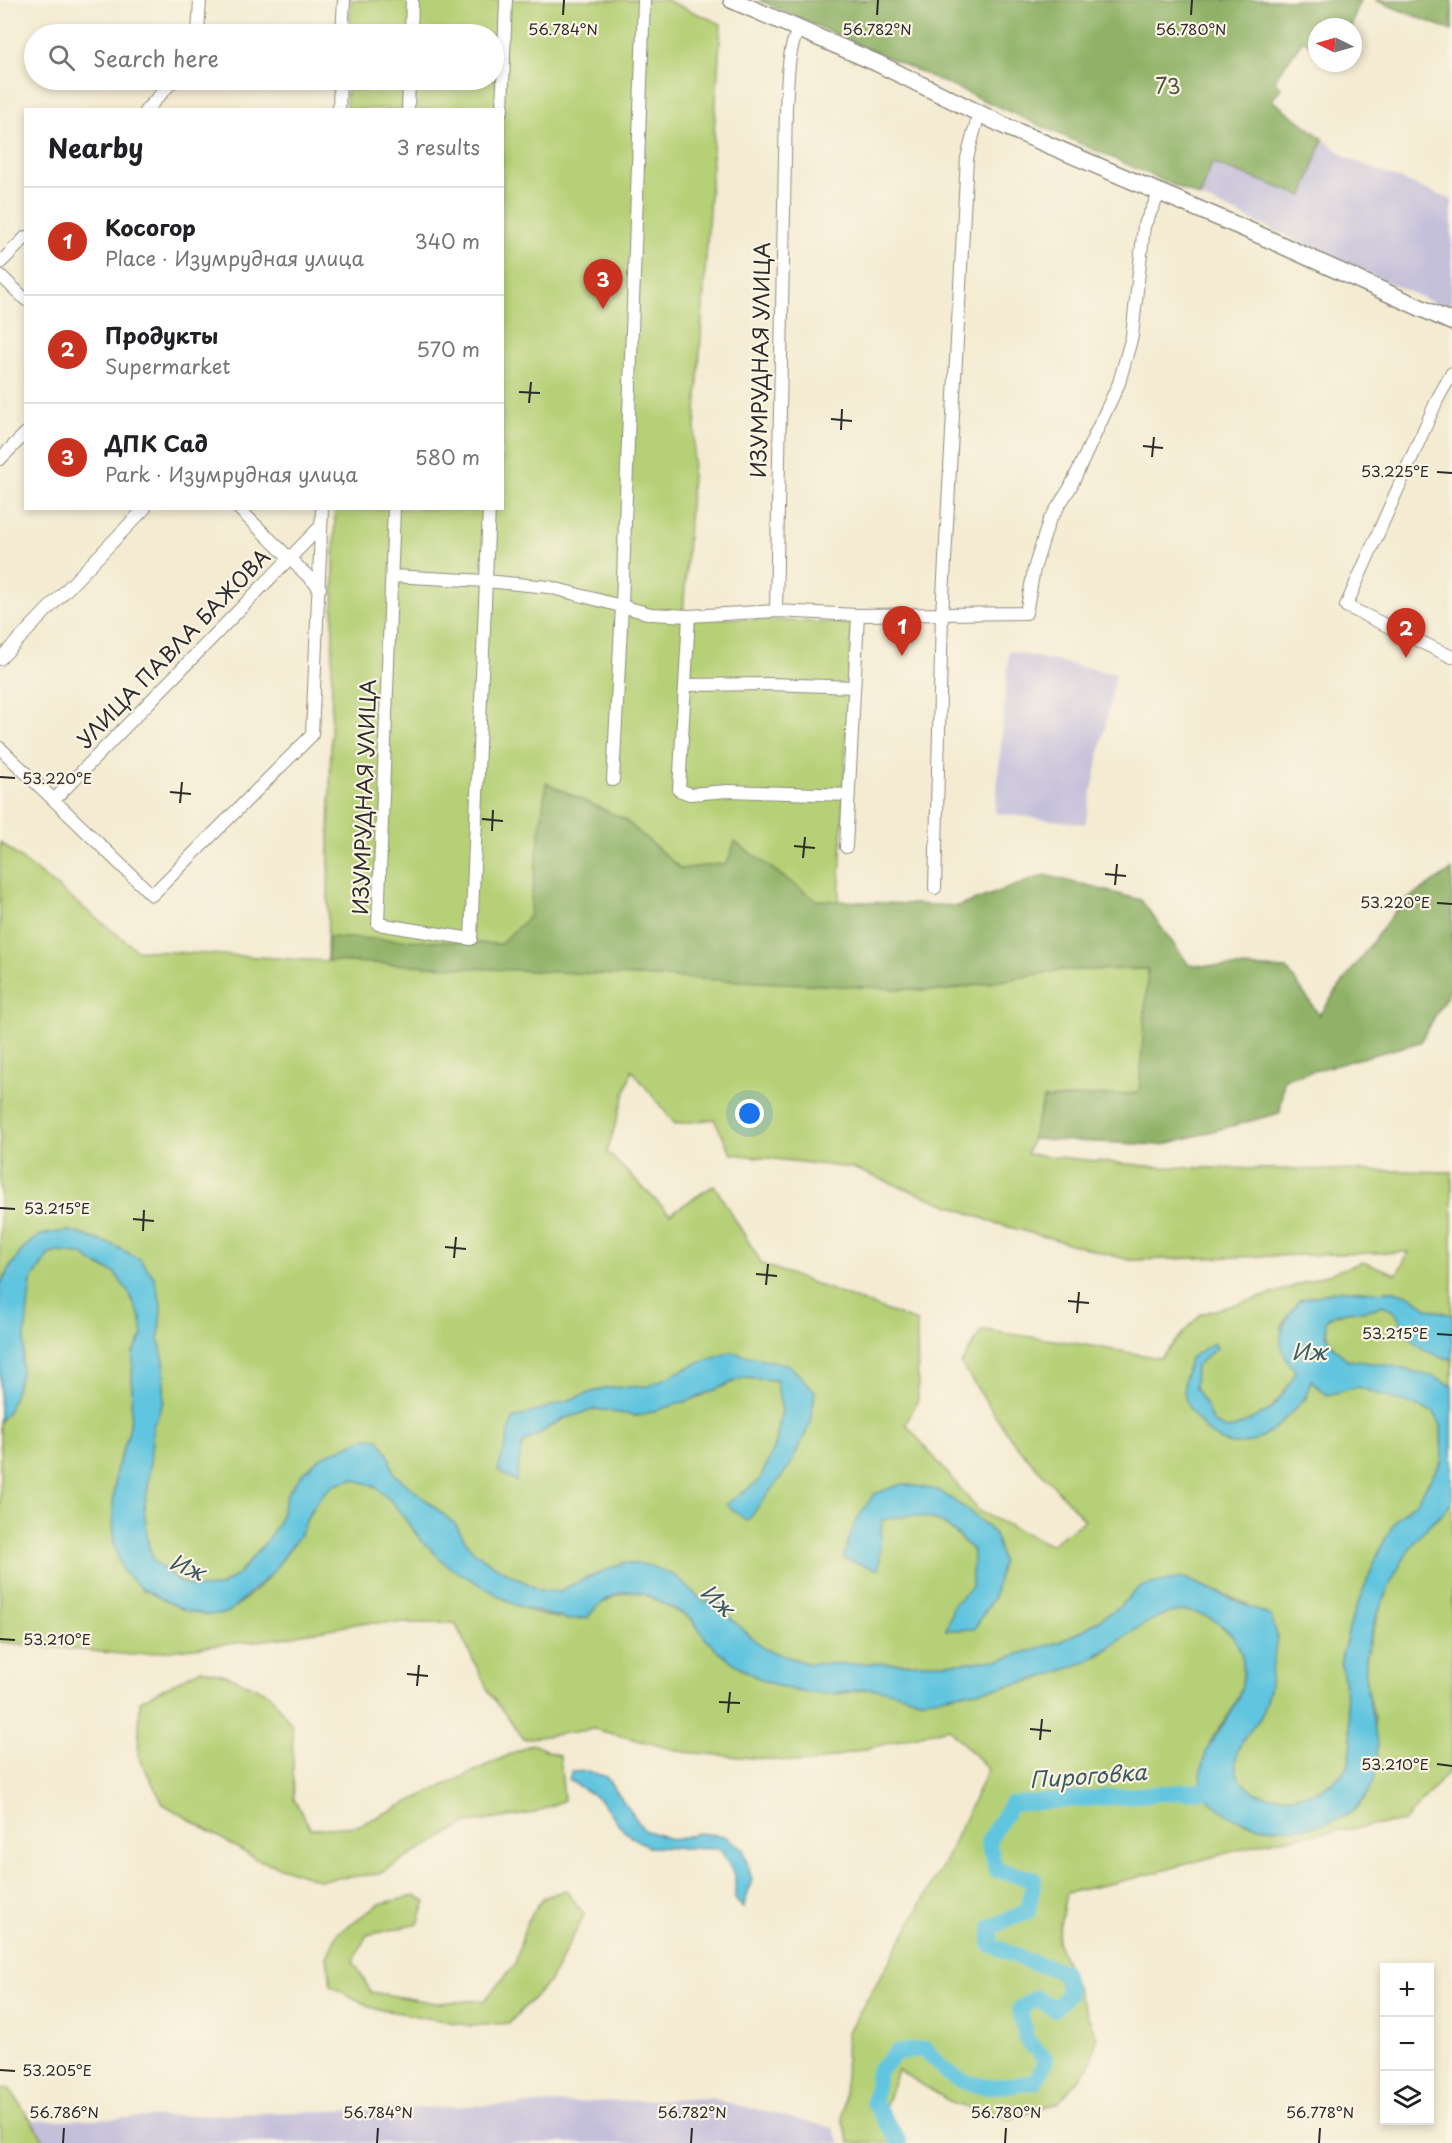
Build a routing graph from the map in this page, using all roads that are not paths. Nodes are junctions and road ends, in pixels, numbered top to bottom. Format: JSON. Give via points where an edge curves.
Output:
{"nodes":[{"id":1,"x":200,"y":0,"type":"edge"},
{"id":2,"x":344,"y":0,"type":"edge"},
{"id":3,"x":412,"y":0,"type":"edge"},
{"id":4,"x":507,"y":0,"type":"edge"},
{"id":5,"x":644,"y":0,"type":"edge"},
{"id":6,"x":732,"y":0,"type":"edge"},
{"id":7,"x":199,"y":24,"type":"edge"},
{"id":8,"x":343,"y":24,"type":"edge"},
{"id":9,"x":411,"y":24,"type":"edge"},
{"id":10,"x":798,"y":30,"type":"junction"},
{"id":11,"x":504,"y":66,"type":"edge"},
{"id":12,"x":165,"y":90,"type":"edge"},
{"id":13,"x":340,"y":90,"type":"edge"},
{"id":14,"x":409,"y":90,"type":"edge"},
{"id":15,"x":503,"y":90,"type":"edge"},
{"id":16,"x":148,"y":108,"type":"edge"},
{"id":17,"x":339,"y":108,"type":"edge"},
{"id":18,"x":408,"y":108,"type":"edge"},
{"id":19,"x":502,"y":108,"type":"edge"},
{"id":20,"x":980,"y":113,"type":"junction"},
{"id":21,"x":1160,"y":192,"type":"junction"},
{"id":22,"x":24,"y":239,"type":"edge"},
{"id":23,"x":0,"y":263,"type":"edge"},
{"id":24,"x":0,"y":274,"type":"edge"},
{"id":25,"x":24,"y":298,"type":"edge"},
{"id":26,"x":1452,"y":322,"type":"edge"},
{"id":27,"x":1452,"y":373,"type":"edge"},
{"id":28,"x":24,"y":435,"type":"edge"},
{"id":29,"x":0,"y":459,"type":"edge"},
{"id":30,"x":143,"y":510,"type":"edge"},
{"id":31,"x":240,"y":510,"type":"edge"},
{"id":32,"x":322,"y":510,"type":"edge"},
{"id":33,"x":394,"y":510,"type":"edge"},
{"id":34,"x":489,"y":510,"type":"edge"},
{"id":35,"x":321,"y":526,"type":"junction"},
{"id":36,"x":289,"y":559,"type":"junction"},
{"id":37,"x":392,"y":576,"type":"junction"},
{"id":38,"x":486,"y":581,"type":"junction"},
{"id":39,"x":320,"y":588,"type":"junction"},
{"id":40,"x":622,"y":606,"type":"junction"},
{"id":41,"x":776,"y":611,"type":"junction"},
{"id":42,"x":858,"y":615,"type":"junction"},
{"id":43,"x":942,"y":615,"type":"junction"},
{"id":44,"x":689,"y":616,"type":"junction"},
{"id":45,"x":1452,"y":657,"type":"edge"},
{"id":46,"x":0,"y":659,"type":"edge"},
{"id":47,"x":686,"y":685,"type":"junction"},
{"id":48,"x":854,"y":687,"type":"junction"},
{"id":49,"x":0,"y":748,"type":"edge"},
{"id":50,"x":613,"y":780,"type":"dead end"},
{"id":51,"x":849,"y":795,"type":"junction"},
{"id":52,"x":54,"y":800,"type":"junction"},
{"id":53,"x":846,"y":847,"type":"dead end"},
{"id":54,"x":934,"y":888,"type":"dead end"}],
"edges":[{"from":1,"to":7,"type":"street"},
{"from":2,"to":8,"type":"street"},
{"from":3,"to":9,"type":"street"},
{"from":4,"to":11,"type":"street"},
{"from":5,"to":40,"type":"street"},
{"from":6,"to":10,"type":"street"},
{"from":10,"to":20,"type":"street"},
{"from":10,"to":41,"type":"street","name":"ИЗУМРУДНАЯ УЛИЦА","via":[[786,107]]},
{"from":12,"to":16,"type":"street"},
{"from":13,"to":17,"type":"street"},
{"from":14,"to":18,"type":"street"},
{"from":15,"to":19,"type":"street"},
{"from":20,"to":21,"type":"street"},
{"from":20,"to":43,"type":"street","via":[[967,158]]},
{"from":21,"to":26,"type":"street"},
{"from":21,"to":43,"type":"street","via":[[1144,226],[1132,336],[1119,383],[1070,488],[1049,521],[1026,613]]},
{"from":22,"to":23,"type":"street"},
{"from":24,"to":25,"type":"street"},
{"from":27,"to":45,"type":"street","via":[[1346,606]]},
{"from":28,"to":29,"type":"street"},
{"from":30,"to":46,"type":"street"},
{"from":31,"to":36,"type":"street"},
{"from":32,"to":35,"type":"street"},
{"from":33,"to":37,"type":"street","name":"ИЗУМРУДНАЯ УЛИЦА"},
{"from":34,"to":38,"type":"street","name":"ИЗУМРУДНАЯ УЛИЦА"},
{"from":35,"to":36,"type":"street","name":"УЛИЦА ПАВЛА БАЖОВА"},
{"from":35,"to":39,"type":"street"},
{"from":36,"to":39,"type":"street"},
{"from":36,"to":52,"type":"street","name":"УЛИЦА ПАВЛА БАЖОВА"},
{"from":37,"to":38,"type":"street"},
{"from":37,"to":38,"type":"street","name":"ИЗУМРУДНАЯ УЛИЦА","via":[[378,924],[471,939]]},
{"from":38,"to":40,"type":"street","via":[[549,587]]},
{"from":39,"to":52,"type":"street","via":[[312,735],[152,895]]},
{"from":40,"to":44,"type":"street","via":[[651,614]]},
{"from":40,"to":50,"type":"street"},
{"from":41,"to":42,"type":"street"},
{"from":41,"to":44,"type":"street"},
{"from":42,"to":43,"type":"street"},
{"from":42,"to":48,"type":"street"},
{"from":43,"to":54,"type":"street"},
{"from":44,"to":47,"type":"street"},
{"from":47,"to":48,"type":"street"},
{"from":47,"to":51,"type":"street","via":[[679,790],[690,794],[728,791]]},
{"from":48,"to":51,"type":"street"},
{"from":49,"to":52,"type":"street"},
{"from":51,"to":53,"type":"street"}]}
